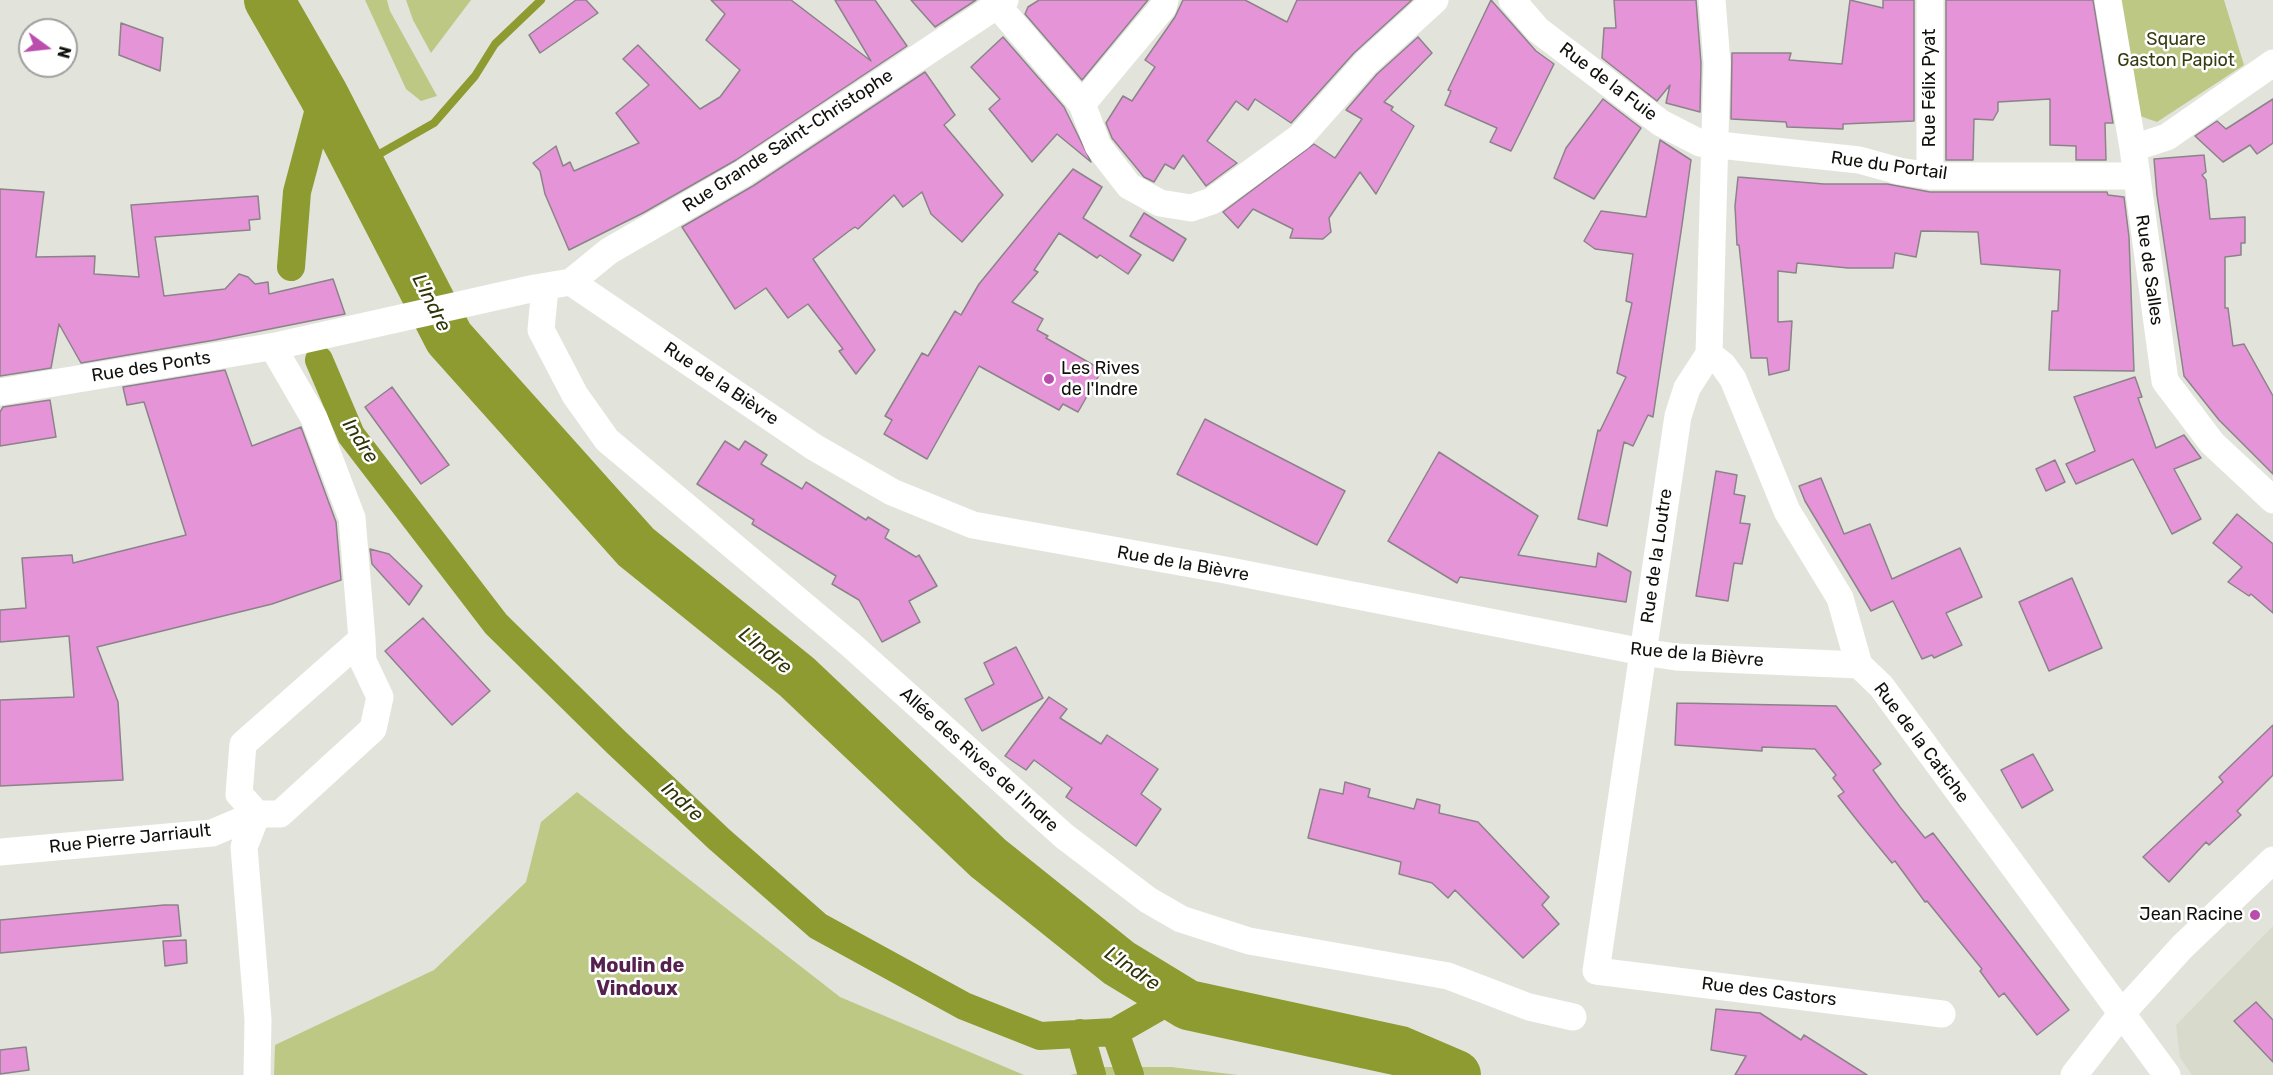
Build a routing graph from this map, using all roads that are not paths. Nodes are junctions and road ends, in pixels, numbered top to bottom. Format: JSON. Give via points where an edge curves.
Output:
{"nodes":[{"id":1,"x":1165,"y":0,"type":"edge"},
{"id":2,"x":1435,"y":0,"type":"edge"},
{"id":3,"x":1512,"y":0,"type":"edge"},
{"id":4,"x":1712,"y":0,"type":"edge"},
{"id":5,"x":1930,"y":0,"type":"edge"},
{"id":6,"x":2108,"y":0,"type":"edge"},
{"id":7,"x":1001,"y":2,"type":"edge"},
{"id":8,"x":2273,"y":63,"type":"edge"},
{"id":9,"x":1082,"y":104,"type":"junction"},
{"id":10,"x":1715,"y":147,"type":"junction"},
{"id":11,"x":2133,"y":148,"type":"junction"},
{"id":12,"x":1930,"y":176,"type":"junction"},
{"id":13,"x":2135,"y":176,"type":"junction"},
{"id":14,"x":571,"y":282,"type":"junction"},
{"id":15,"x":540,"y":287,"type":"junction"},
{"id":16,"x":288,"y":343,"type":"junction"},
{"id":17,"x":1709,"y":354,"type":"junction"},
{"id":18,"x":0,"y":392,"type":"edge"},
{"id":19,"x":2273,"y":500,"type":"edge"},
{"id":20,"x":362,"y":639,"type":"junction"},
{"id":21,"x":1642,"y":652,"type":"junction"},
{"id":22,"x":1859,"y":665,"type":"junction"},
{"id":23,"x":257,"y":814,"type":"junction"},
{"id":24,"x":0,"y":852,"type":"edge"},
{"id":25,"x":2273,"y":860,"type":"edge"},
{"id":26,"x":1596,"y":971,"type":"joint"},
{"id":27,"x":2122,"y":1013,"type":"junction"},
{"id":28,"x":1942,"y":1014,"type":"dead end"},
{"id":29,"x":1573,"y":1017,"type":"dead end"},
{"id":30,"x":257,"y":1075,"type":"edge"},
{"id":31,"x":2074,"y":1075,"type":"edge"},
{"id":32,"x":2167,"y":1075,"type":"edge"}],
"edges":[{"from":1,"to":9,"type":"street"},
{"from":2,"to":9,"type":"street","via":[[1366,63],[1300,137],[1212,201],[1191,208],[1160,203],[1129,186],[1098,146]]},
{"from":3,"to":10,"type":"street","name":"Rue de la Fuie","via":[[1538,30],[1661,123],[1700,144]]},
{"from":4,"to":10,"type":"street","via":[[1717,63]]},
{"from":5,"to":12,"type":"street","name":"Rue Félix Pyat"},
{"from":6,"to":11,"type":"street","name":"Rue de Salles"},
{"from":7,"to":9,"type":"street"},
{"from":7,"to":14,"type":"street","name":"Rue Grande Saint-Christophe","via":[[744,172],[609,251]]},
{"from":8,"to":11,"type":"street","via":[[2167,136]]},
{"from":10,"to":12,"type":"street","name":"Rue du Portail","via":[[1859,160]]},
{"from":10,"to":17,"type":"street"},
{"from":11,"to":13,"type":"street","name":"Rue de Salles"},
{"from":12,"to":13,"type":"street","name":"Rue du Portail"},
{"from":13,"to":19,"type":"street","name":"Rue de Salles","via":[[2165,381],[2212,443]]},
{"from":14,"to":15,"type":"street","name":"Rue des Ponts"},
{"from":14,"to":21,"type":"street","name":"Rue de la Bièvre","via":[[814,447],[892,492],[972,525],[1226,570]]},
{"from":15,"to":16,"type":"street","name":"Rue des Ponts"},
{"from":15,"to":29,"type":"street","name":"Allée des Rives de l'Indre","via":[[541,330],[575,396],[606,440],[851,645],[1064,836],[1148,900],[1181,919],[1249,940],[1448,976],[1529,1007]]},
{"from":16,"to":18,"type":"street","name":"Rue des Ponts"},
{"from":16,"to":20,"type":"street","name":"Rue Pierre Jarriault","via":[[278,356],[314,418],[352,518]]},
{"from":17,"to":21,"type":"street","name":"Rue de la Loutre","via":[[1687,388],[1678,416]]},
{"from":17,"to":22,"type":"street","via":[[1733,380],[1787,511],[1840,598]]},
{"from":20,"to":23,"type":"street","via":[[243,744],[239,794]]},
{"from":20,"to":23,"type":"street","name":"Rue Pierre Jarriault","via":[[363,661],[380,697],[373,729],[280,814]]},
{"from":21,"to":22,"type":"street","name":"Rue de la Bièvre"},
{"from":21,"to":26,"type":"street","name":"Rue de la Loutre"},
{"from":22,"to":27,"type":"street","name":"Rue de la Catiche","via":[[1881,686],[2026,888]]},
{"from":23,"to":24,"type":"street","name":"Rue Pierre Jarriault","via":[[212,833]]},
{"from":23,"to":30,"type":"street","via":[[244,847],[258,1020]]},
{"from":25,"to":27,"type":"street","via":[[2182,947]]},
{"from":26,"to":28,"type":"street","name":"Rue des Castors"},
{"from":27,"to":31,"type":"street"},
{"from":27,"to":32,"type":"street","name":"Rue de la Catiche"}]}
